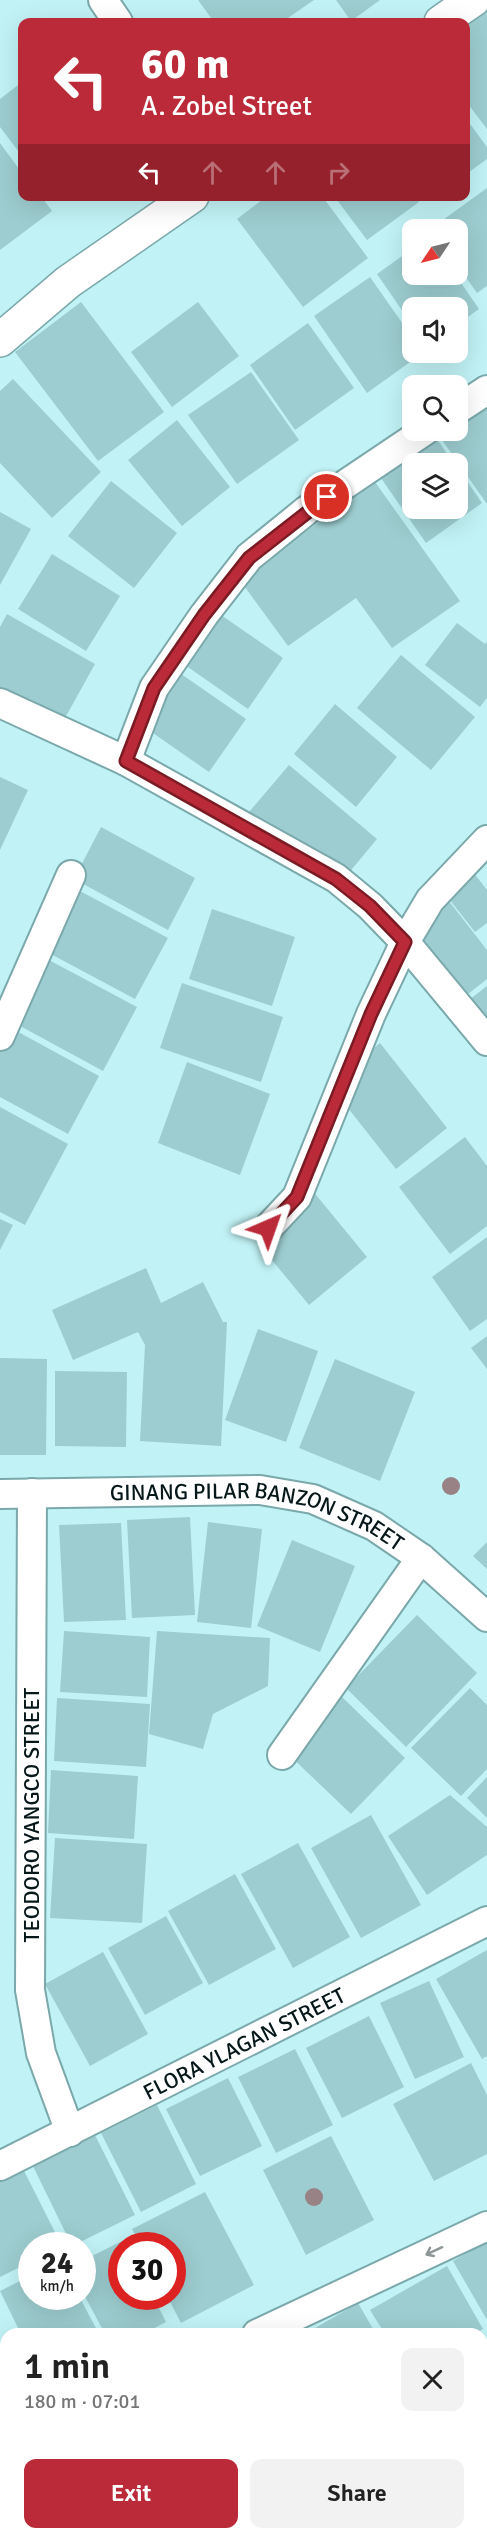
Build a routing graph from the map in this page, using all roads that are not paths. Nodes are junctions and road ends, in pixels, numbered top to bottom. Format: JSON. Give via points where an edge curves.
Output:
{"nodes":[{"id":1,"x":103,"y":0,"type":"edge"},
{"id":2,"x":473,"y":0,"type":"edge"},
{"id":3,"x":115,"y":18,"type":"edge"},
{"id":4,"x":447,"y":18,"type":"edge"},
{"id":5,"x":185,"y":201,"type":"edge"},
{"id":6,"x":0,"y":340,"type":"edge"},
{"id":7,"x":487,"y":390,"type":"edge"},
{"id":8,"x":468,"y":402,"type":"edge"},
{"id":9,"x":410,"y":441,"type":"edge"},
{"id":10,"x":0,"y":704,"type":"edge"},
{"id":11,"x":126,"y":761,"type":"junction"},
{"id":12,"x":487,"y":840,"type":"edge"},
{"id":13,"x":71,"y":875,"type":"dead end"},
{"id":14,"x":405,"y":942,"type":"junction"},
{"id":15,"x":0,"y":1036,"type":"edge"},
{"id":16,"x":487,"y":1041,"type":"edge"},
{"id":17,"x":268,"y":1228,"type":"dead end"},
{"id":18,"x":32,"y":1493,"type":"junction"},
{"id":19,"x":0,"y":1494,"type":"edge"},
{"id":20,"x":421,"y":1558,"type":"junction"},
{"id":21,"x":487,"y":1617,"type":"edge"},
{"id":22,"x":282,"y":1755,"type":"dead end"},
{"id":23,"x":487,"y":1921,"type":"edge"},
{"id":24,"x":70,"y":2132,"type":"junction"},
{"id":25,"x":0,"y":2166,"type":"edge"},
{"id":26,"x":487,"y":2226,"type":"edge"},
{"id":27,"x":270,"y":2328,"type":"edge"}],
"edges":[{"from":1,"to":3,"type":"street"},
{"from":2,"to":4,"type":"street"},
{"from":5,"to":6,"type":"street","via":[[68,282]]},
{"from":7,"to":8,"type":"street"},
{"from":9,"to":11,"type":"street","via":[[307,510],[249,558],[154,688]]},
{"from":10,"to":11,"type":"street"},
{"from":11,"to":14,"type":"street","via":[[336,879]]},
{"from":12,"to":14,"type":"street","via":[[430,900]]},
{"from":13,"to":15,"type":"street"},
{"from":14,"to":16,"type":"street"},
{"from":14,"to":17,"type":"street","via":[[371,1014],[297,1197]]},
{"from":18,"to":19,"type":"street","name":"GINANG PILAR BANZON STREET"},
{"from":18,"to":20,"type":"street","name":"GINANG PILAR BANZON STREET","via":[[260,1490],[313,1499],[375,1526]]},
{"from":18,"to":24,"type":"street","name":"TEODORO YANGCO STREET","via":[[30,1990],[41,2053]]},
{"from":20,"to":21,"type":"street","name":"GINANG PILAR BANZON STREET"},
{"from":20,"to":22,"type":"street"},
{"from":23,"to":24,"type":"street","name":"FLORA YLAGAN STREET"},
{"from":24,"to":25,"type":"street","name":"FLORA YLAGAN STREET"},
{"from":26,"to":27,"type":"street","one_way":true}]}
